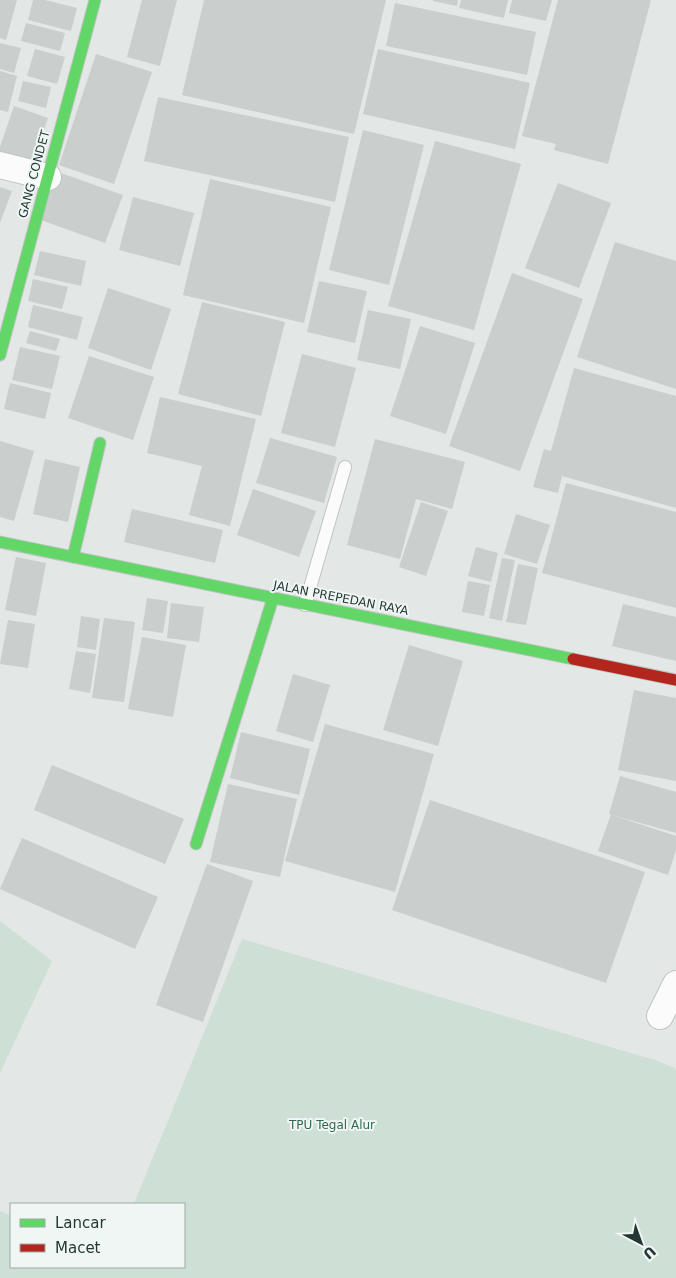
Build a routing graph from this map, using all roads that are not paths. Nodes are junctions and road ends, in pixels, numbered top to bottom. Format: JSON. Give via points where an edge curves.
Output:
{"nodes":[{"id":1,"x":95,"y":0,"type":"edge"},
{"id":2,"x":0,"y":165,"type":"edge"},
{"id":3,"x":48,"y":177,"type":"junction"},
{"id":4,"x":0,"y":355,"type":"edge"},
{"id":5,"x":100,"y":443,"type":"dead end"},
{"id":6,"x":345,"y":468,"type":"dead end"},
{"id":7,"x":0,"y":542,"type":"edge"},
{"id":8,"x":73,"y":557,"type":"junction"},
{"id":9,"x":273,"y":598,"type":"junction"},
{"id":10,"x":305,"y":604,"type":"junction"},
{"id":11,"x":676,"y":680,"type":"edge"},
{"id":12,"x":196,"y":844,"type":"dead end"},
{"id":13,"x":676,"y":984,"type":"edge"},
{"id":14,"x":660,"y":1016,"type":"dead end"}],
"edges":[{"from":1,"to":3,"type":"street","name":"GANG CONDET"},
{"from":2,"to":3,"type":"street"},
{"from":3,"to":4,"type":"street","name":"GANG CONDET"},
{"from":5,"to":8,"type":"street"},
{"from":6,"to":10,"type":"lane"},
{"from":7,"to":8,"type":"street","name":"JALAN PREPEDAN RAYA"},
{"from":8,"to":9,"type":"street","name":"JALAN PREPEDAN RAYA"},
{"from":9,"to":10,"type":"street","name":"JALAN PREPEDAN RAYA"},
{"from":9,"to":12,"type":"street"},
{"from":10,"to":11,"type":"street","name":"JALAN PREPEDAN RAYA"},
{"from":13,"to":14,"type":"street"}]}
